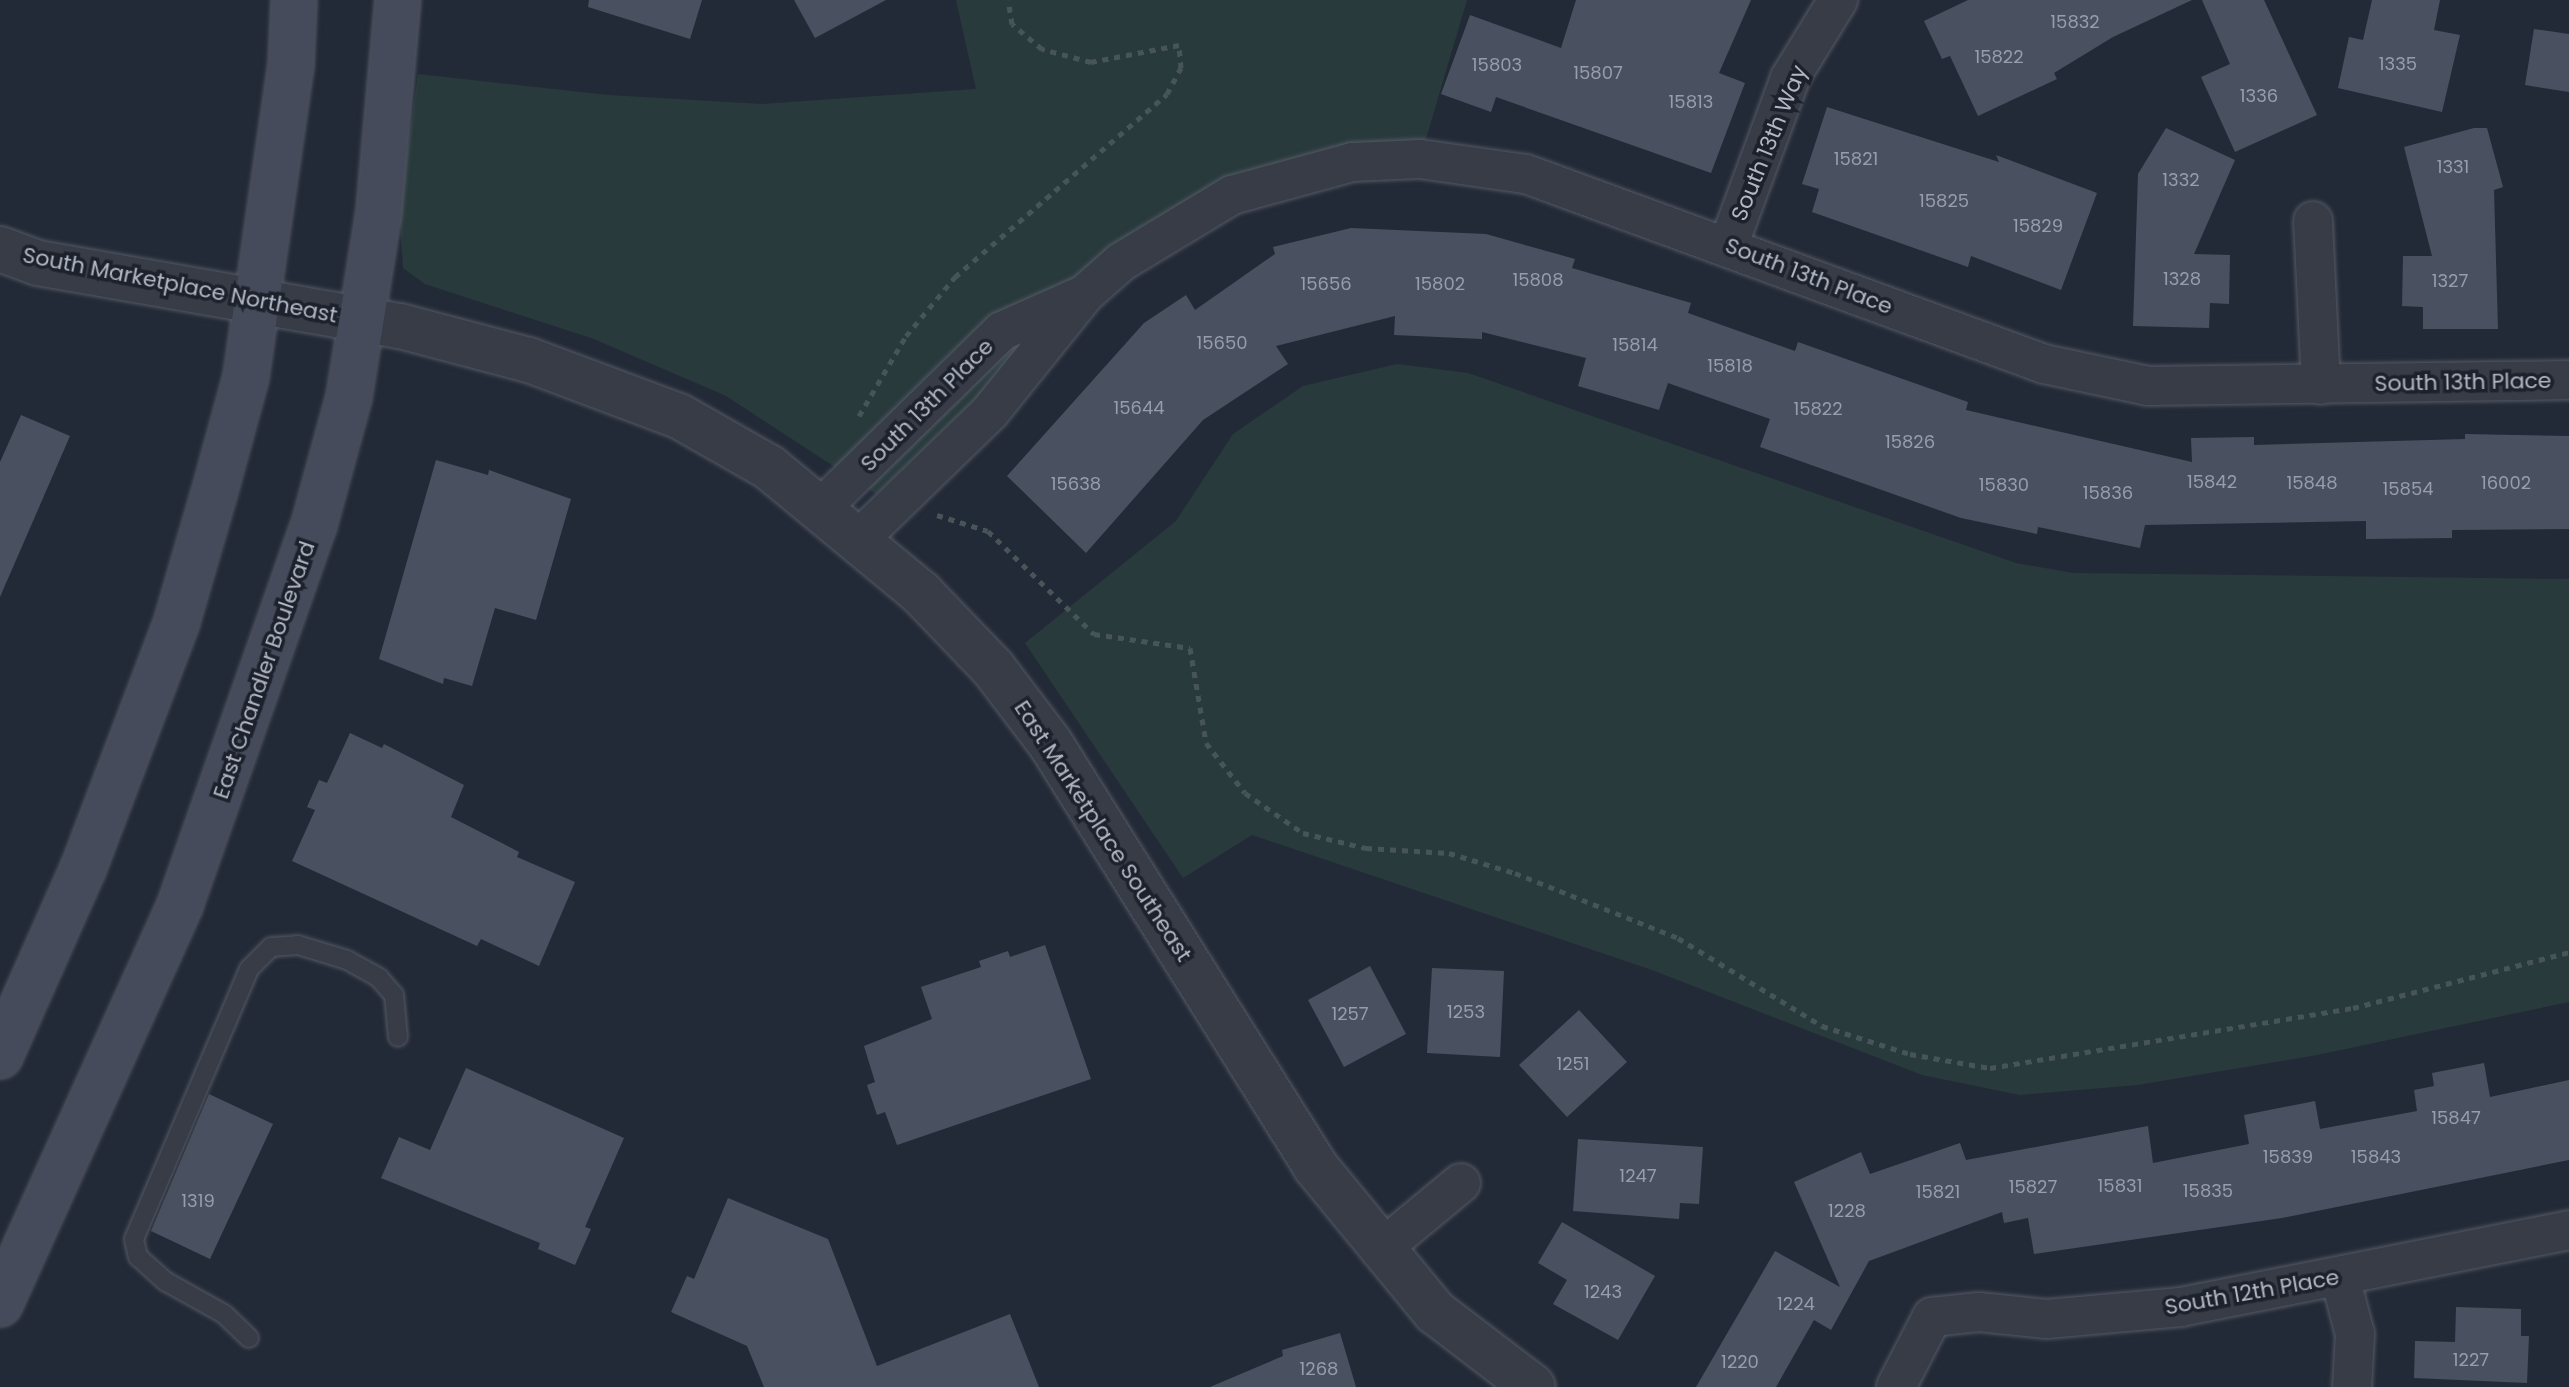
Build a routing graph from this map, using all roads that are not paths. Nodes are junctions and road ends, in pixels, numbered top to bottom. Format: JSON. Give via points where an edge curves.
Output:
{"nodes":[{"id":1,"x":294,"y":0,"type":"edge"},
{"id":2,"x":398,"y":0,"type":"edge"},
{"id":3,"x":1838,"y":0,"type":"edge"},
{"id":4,"x":2313,"y":221,"type":"dead end"},
{"id":5,"x":1728,"y":246,"type":"junction"},
{"id":6,"x":0,"y":249,"type":"edge"},
{"id":7,"x":1085,"y":294,"type":"junction"},
{"id":8,"x":257,"y":302,"type":"junction"},
{"id":9,"x":361,"y":319,"type":"junction"},
{"id":10,"x":2569,"y":380,"type":"edge"},
{"id":11,"x":2321,"y":385,"type":"junction"},
{"id":12,"x":821,"y":508,"type":"junction"},
{"id":13,"x":859,"y":539,"type":"junction"},
{"id":14,"x":398,"y":1037,"type":"dead end"},
{"id":15,"x":0,"y":1056,"type":"edge"},
{"id":16,"x":1461,"y":1183,"type":"dead end"},
{"id":17,"x":2569,"y":1230,"type":"edge"},
{"id":18,"x":1380,"y":1250,"type":"junction"},
{"id":19,"x":2340,"y":1277,"type":"junction"},
{"id":20,"x":0,"y":1304,"type":"edge"},
{"id":21,"x":249,"y":1338,"type":"dead end"},
{"id":22,"x":1533,"y":1387,"type":"edge"},
{"id":23,"x":1896,"y":1387,"type":"edge"},
{"id":24,"x":2352,"y":1387,"type":"edge"}],
"edges":[{"from":1,"to":8,"type":"main road","via":[[291,66]]},
{"from":2,"to":9,"type":"main road","name":"East Chandler Boulevard","via":[[379,211]]},
{"from":3,"to":5,"type":"street","name":"South 13th Way","via":[[1790,78]]},
{"from":4,"to":11,"type":"street"},
{"from":5,"to":7,"type":"street","name":"South 13th Place","via":[[1526,174],[1468,163],[1388,159],[1325,169],[1232,195],[1121,262]]},
{"from":5,"to":11,"type":"street","name":"South 13th Place","via":[[2044,364],[2148,386]]},
{"from":6,"to":8,"type":"street","name":"South Marketplace Northeast","via":[[38,263]]},
{"from":7,"to":12,"type":"street","name":"South 13th Place","via":[[1002,331]]},
{"from":7,"to":13,"type":"street","name":"South 13th Place","via":[[1030,368]]},
{"from":8,"to":9,"type":"street","name":"South Marketplace Northeast"},
{"from":8,"to":15,"type":"main road","via":[[246,377],[177,621],[83,869]]},
{"from":9,"to":12,"type":"street","name":"East Marketplace Southeast","via":[[602,384],[679,416],[744,453]]},
{"from":9,"to":20,"type":"main road","name":"East Chandler Boulevard","via":[[349,397],[266,674],[180,905]]},
{"from":10,"to":11,"type":"street","name":"South 13th Place"},
{"from":12,"to":13,"type":"street","name":"East Marketplace Southeast"},
{"from":13,"to":18,"type":"street","name":"East Marketplace Southeast","via":[[993,668],[1050,743],[1315,1166]]},
{"from":14,"to":21,"type":"lane","via":[[394,995],[379,978],[347,960],[298,945],[271,947],[249,969],[134,1239],[138,1257],[165,1281],[224,1314]]},
{"from":16,"to":18,"type":"street"},
{"from":17,"to":19,"type":"street","name":"South 12th Place"},
{"from":18,"to":22,"type":"street","name":"East Marketplace Southeast","via":[[1435,1312]]},
{"from":19,"to":23,"type":"street","name":"South 12th Place","via":[[2181,1307],[2047,1319],[1979,1312],[1932,1317]]},
{"from":19,"to":24,"type":"street","via":[[2355,1334]]}]}
